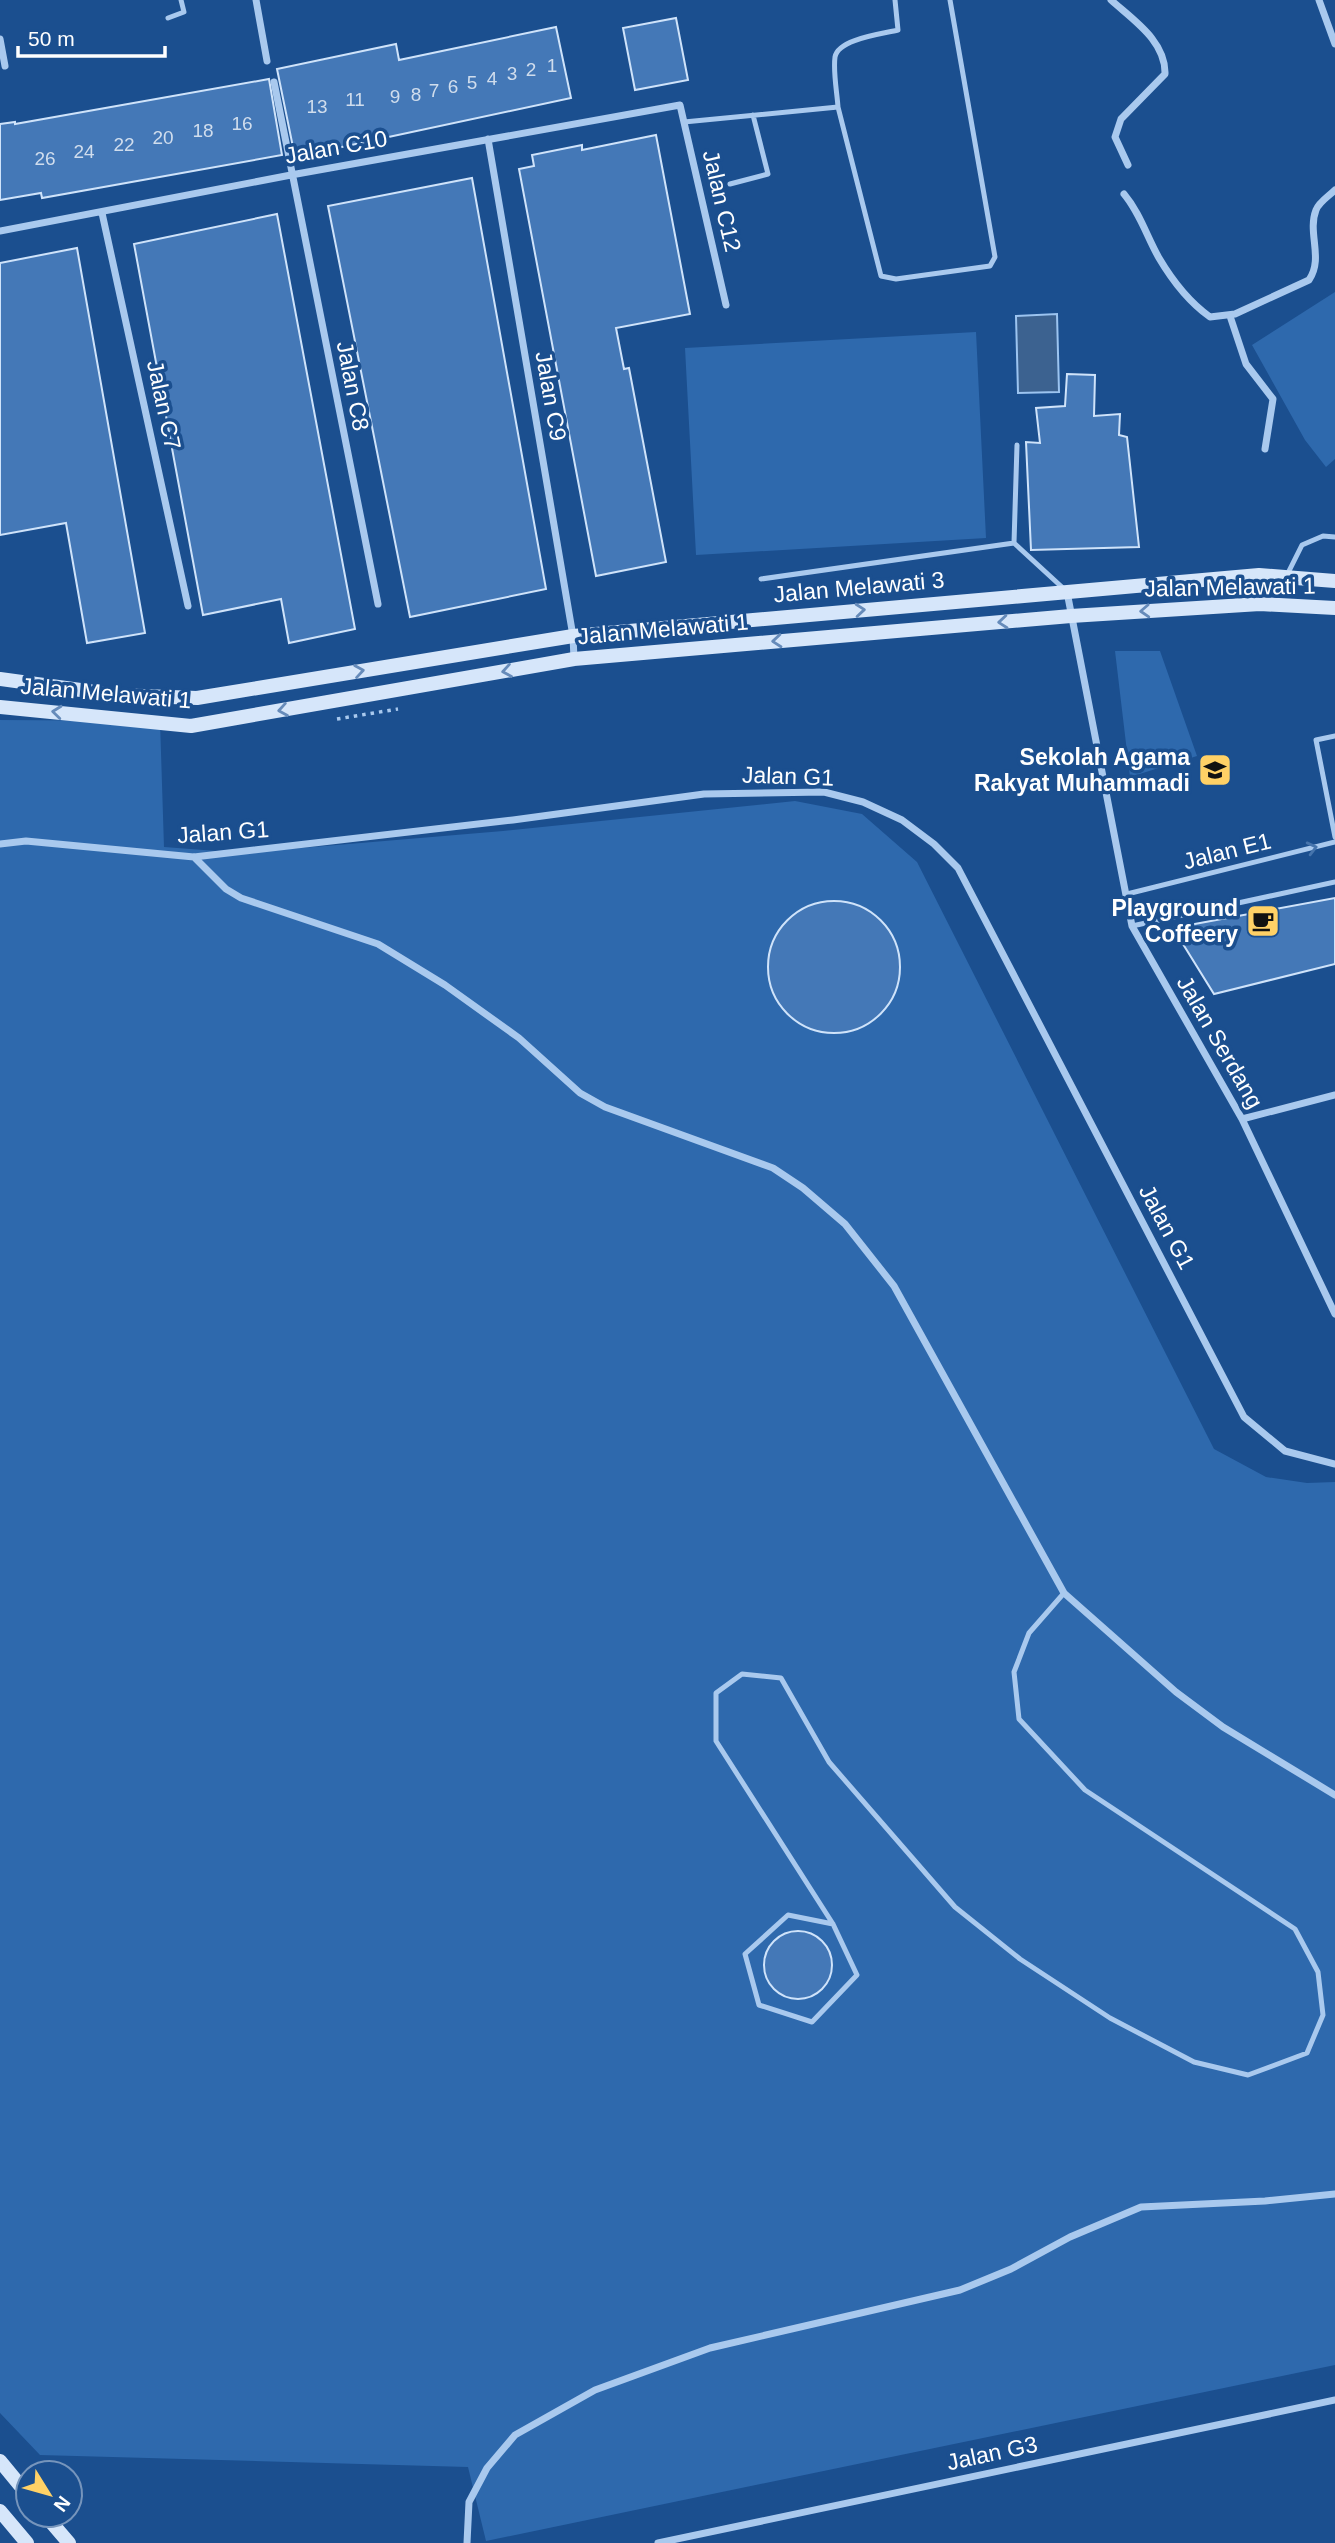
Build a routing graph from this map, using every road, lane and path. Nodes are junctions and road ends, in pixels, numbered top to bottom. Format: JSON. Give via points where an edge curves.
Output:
{"nodes":[{"id":1,"x":181,"y":0,"type":"edge"},
{"id":2,"x":256,"y":0,"type":"edge"},
{"id":3,"x":895,"y":0,"type":"edge"},
{"id":4,"x":950,"y":0,"type":"edge"},
{"id":5,"x":1111,"y":0,"type":"edge"},
{"id":6,"x":1319,"y":0,"type":"edge"},
{"id":7,"x":168,"y":18,"type":"dead end"},
{"id":8,"x":0,"y":39,"type":"edge"},
{"id":9,"x":1335,"y":44,"type":"edge"},
{"id":10,"x":268,"y":61,"type":"dead end"},
{"id":11,"x":5,"y":66,"type":"dead end"},
{"id":12,"x":274,"y":82,"type":"dead end"},
{"id":13,"x":680,"y":105,"type":"joint"},
{"id":14,"x":838,"y":107,"type":"junction"},
{"id":15,"x":753,"y":115,"type":"junction"},
{"id":16,"x":684,"y":122,"type":"junction"},
{"id":17,"x":488,"y":139,"type":"junction"},
{"id":18,"x":1128,"y":165,"type":"dead end"},
{"id":19,"x":291,"y":175,"type":"junction"},
{"id":20,"x":730,"y":184,"type":"dead end"},
{"id":21,"x":1335,"y":190,"type":"edge"},
{"id":22,"x":1124,"y":194,"type":"dead end"},
{"id":23,"x":102,"y":213,"type":"junction"},
{"id":24,"x":0,"y":231,"type":"edge"},
{"id":25,"x":726,"y":306,"type":"dead end"},
{"id":26,"x":1230,"y":316,"type":"junction"},
{"id":27,"x":1017,"y":445,"type":"dead end"},
{"id":28,"x":1265,"y":449,"type":"dead end"},
{"id":29,"x":1335,"y":537,"type":"edge"},
{"id":30,"x":1014,"y":543,"type":"junction"},
{"id":31,"x":1286,"y":577,"type":"junction"},
{"id":32,"x":761,"y":579,"type":"dead end"},
{"id":33,"x":1335,"y":581,"type":"edge"},
{"id":34,"x":1066,"y":591,"type":"junction"},
{"id":35,"x":378,"y":604,"type":"dead end"},
{"id":36,"x":188,"y":606,"type":"dead end"},
{"id":37,"x":1335,"y":608,"type":"edge"},
{"id":38,"x":1072,"y":615,"type":"junction"},
{"id":39,"x":573,"y":636,"type":"junction"},
{"id":40,"x":574,"y":659,"type":"junction"},
{"id":41,"x":0,"y":679,"type":"edge"},
{"id":42,"x":0,"y":706,"type":"edge"},
{"id":43,"x":1335,"y":736,"type":"edge"},
{"id":44,"x":1335,"y":839,"type":"edge"},
{"id":45,"x":0,"y":844,"type":"edge"},
{"id":46,"x":194,"y":857,"type":"junction"},
{"id":47,"x":1335,"y":882,"type":"edge"},
{"id":48,"x":1127,"y":894,"type":"junction"},
{"id":49,"x":1132,"y":926,"type":"junction"},
{"id":50,"x":1335,"y":1095,"type":"edge"},
{"id":51,"x":1242,"y":1119,"type":"junction"},
{"id":52,"x":1335,"y":1289,"type":"edge"},
{"id":53,"x":1326,"y":1291,"type":"junction"},
{"id":54,"x":1335,"y":1314,"type":"edge"},
{"id":55,"x":1335,"y":1464,"type":"edge"},
{"id":56,"x":1064,"y":1592,"type":"junction"},
{"id":57,"x":1335,"y":1794,"type":"edge"},
{"id":58,"x":833,"y":1924,"type":"junction"},
{"id":59,"x":1335,"y":2194,"type":"edge"},
{"id":60,"x":1335,"y":2400,"type":"edge"},
{"id":61,"x":0,"y":2461,"type":"edge"},
{"id":62,"x":14,"y":2478,"type":"edge"},
{"id":63,"x":0,"y":2511,"type":"edge"},
{"id":64,"x":57,"y":2529,"type":"edge"},
{"id":65,"x":27,"y":2543,"type":"edge"},
{"id":66,"x":69,"y":2543,"type":"edge"},
{"id":67,"x":467,"y":2543,"type":"edge"},
{"id":68,"x":658,"y":2543,"type":"edge"}],
"edges":[{"from":1,"to":7,"type":"lane","via":[[184,12]]},
{"from":2,"to":10,"type":"street"},
{"from":3,"to":14,"type":"lane","via":[[898,30],[839,48],[835,57]]},
{"from":4,"to":14,"type":"lane","via":[[995,257],[990,266],[896,279],[881,276]]},
{"from":5,"to":18,"type":"street","via":[[1154,40],[1165,61],[1165,74],[1121,119],[1115,137]]},
{"from":6,"to":9,"type":"street"},
{"from":8,"to":11,"type":"street"},
{"from":12,"to":19,"type":"street","name":"Jalan C8"},
{"from":13,"to":16,"type":"street","name":"Jalan C12"},
{"from":13,"to":17,"type":"street","name":"Jalan C10"},
{"from":14,"to":15,"type":"lane"},
{"from":15,"to":16,"type":"lane"},
{"from":15,"to":20,"type":"lane","via":[[768,174]]},
{"from":16,"to":25,"type":"street","name":"Jalan C12"},
{"from":17,"to":19,"type":"street","name":"Jalan C10"},
{"from":17,"to":39,"type":"street","name":"Jalan C9"},
{"from":19,"to":23,"type":"street","name":"Jalan C10"},
{"from":19,"to":35,"type":"street","name":"Jalan C8"},
{"from":21,"to":26,"type":"street","via":[[1316,207],[1316,255],[1309,280]]},
{"from":22,"to":26,"type":"street","via":[[1193,306],[1210,317]]},
{"from":23,"to":24,"type":"street","name":"Jalan C10"},
{"from":23,"to":36,"type":"street","name":"Jalan C7"},
{"from":26,"to":28,"type":"street","via":[[1246,364],[1273,399]]},
{"from":27,"to":30,"type":"lane"},
{"from":29,"to":31,"type":"lane","via":[[1323,536],[1301,545]]},
{"from":30,"to":32,"type":"lane"},
{"from":30,"to":34,"type":"lane"},
{"from":31,"to":33,"type":"street","name":"Jalan Melawati 1"},
{"from":31,"to":34,"type":"street","name":"Jalan Melawati 1","via":[[1259,575]]},
{"from":34,"to":38,"type":"street","name":"Jalan Serdang"},
{"from":39,"to":34,"type":"street","name":"Jalan Melawati 3","one_way":true},
{"from":37,"to":38,"type":"street","name":"Jalan Melawati 1","one_way":true,"via":[[1260,604]]},
{"from":38,"to":40,"type":"street","name":"Jalan Melawati 1","one_way":true},
{"from":38,"to":48,"type":"street","name":"Jalan Serdang"},
{"from":39,"to":40,"type":"street","name":"Jalan C9"},
{"from":41,"to":39,"type":"street","name":"Jalan Melawati 1","one_way":true,"via":[[117,695],[197,698]]},
{"from":40,"to":42,"type":"street","name":"Jalan Melawati 1","one_way":true,"via":[[191,726]]},
{"from":43,"to":44,"type":"lane","via":[[1316,740]]},
{"from":48,"to":44,"type":"lane","name":"Jalan E1","one_way":true},
{"from":45,"to":46,"type":"street","name":"Jalan G1","via":[[26,841]]},
{"from":46,"to":55,"type":"street","name":"Jalan G1","via":[[704,794],[824,792],[863,802],[902,820],[958,868],[1244,1417],[1284,1451]]},
{"from":46,"to":56,"type":"street","via":[[241,898],[378,944],[519,1038],[580,1093],[605,1107],[773,1168],[803,1188],[845,1224],[894,1286]]},
{"from":47,"to":49,"type":"lane"},
{"from":48,"to":49,"type":"street","name":"Jalan Serdang"},
{"from":49,"to":51,"type":"street","name":"Jalan Serdang"},
{"from":50,"to":51,"type":"street"},
{"from":51,"to":53,"type":"street","name":"Jalan Serdang"},
{"from":52,"to":53,"type":"street"},
{"from":53,"to":54,"type":"street","name":"Jalan Serdang"},
{"from":56,"to":57,"type":"street","via":[[1176,1692],[1223,1727]]},
{"from":56,"to":58,"type":"lane","via":[[1029,1633],[1014,1672],[1019,1718],[1085,1790],[1295,1929],[1318,1972],[1323,2015],[1307,2053],[1248,2076],[1194,2062],[1110,2018],[1020,1959],[955,1908],[829,1762],[781,1678],[742,1674],[716,1693],[716,1741]]},
{"from":58,"to":58,"type":"lane","via":[[857,1975],[812,2022],[759,2004],[745,1954],[788,1914]]},
{"from":59,"to":67,"type":"street","via":[[1141,2207],[960,2290],[710,2348],[595,2390],[515,2435],[488,2468],[469,2502]]},
{"from":60,"to":68,"type":"street","name":"Jalan G3"},
{"from":61,"to":62,"type":"street"},
{"from":63,"to":65,"type":"street"},
{"from":64,"to":66,"type":"street"}]}
